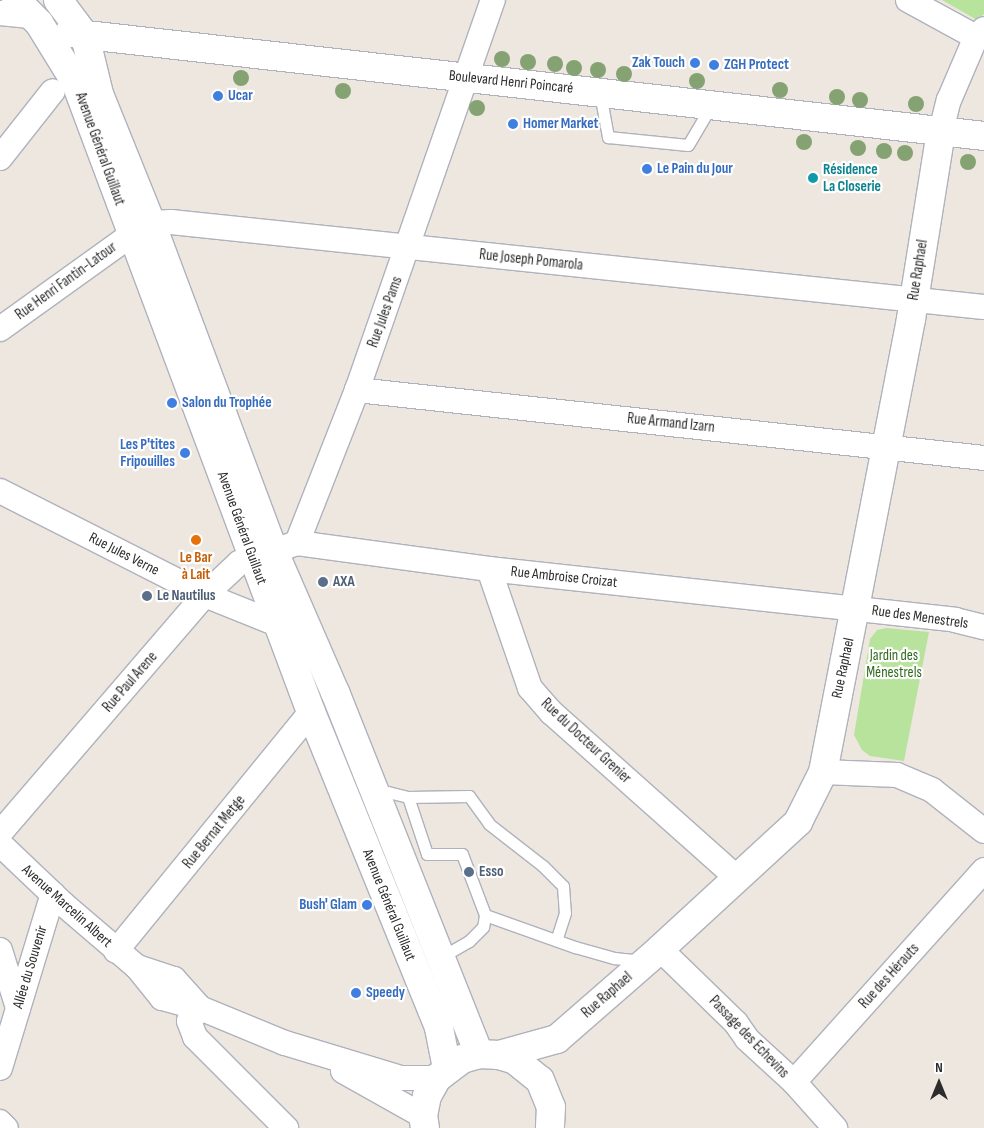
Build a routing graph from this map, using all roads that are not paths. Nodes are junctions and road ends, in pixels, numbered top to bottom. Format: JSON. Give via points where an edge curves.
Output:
{"nodes":[{"id":1,"x":58,"y":0,"type":"edge"},
{"id":2,"x":70,"y":0,"type":"edge"},
{"id":3,"x":493,"y":0,"type":"edge"},
{"id":4,"x":908,"y":0,"type":"edge"},
{"id":5,"x":0,"y":13,"type":"edge"},
{"id":6,"x":28,"y":13,"type":"edge"},
{"id":7,"x":980,"y":33,"type":"edge"},
{"id":8,"x":85,"y":36,"type":"junction"},
{"id":9,"x":464,"y":77,"type":"junction"},
{"id":10,"x":54,"y":91,"type":"dead end"},
{"id":11,"x":600,"y":92,"type":"junction"},
{"id":12,"x":712,"y":105,"type":"junction"},
{"id":13,"x":941,"y":131,"type":"junction"},
{"id":14,"x":984,"y":136,"type":"edge"},
{"id":15,"x":0,"y":158,"type":"edge"},
{"id":16,"x":141,"y":228,"type":"junction"},
{"id":17,"x":408,"y":248,"type":"junction"},
{"id":18,"x":912,"y":299,"type":"junction"},
{"id":19,"x":984,"y":306,"type":"edge"},
{"id":20,"x":0,"y":328,"type":"edge"},
{"id":21,"x":358,"y":390,"type":"junction"},
{"id":22,"x":888,"y":446,"type":"junction"},
{"id":23,"x":984,"y":458,"type":"edge"},
{"id":24,"x":0,"y":491,"type":"edge"},
{"id":25,"x":275,"y":552,"type":"junction"},
{"id":26,"x":488,"y":569,"type":"junction"},
{"id":27,"x":205,"y":595,"type":"junction"},
{"id":28,"x":856,"y":608,"type":"junction"},
{"id":29,"x":277,"y":624,"type":"junction"},
{"id":30,"x":984,"y":627,"type":"edge"},
{"id":31,"x":311,"y":712,"type":"junction"},
{"id":32,"x":823,"y":772,"type":"junction"},
{"id":33,"x":373,"y":788,"type":"junction"},
{"id":34,"x":408,"y":797,"type":"junction"},
{"id":35,"x":984,"y":831,"type":"edge"},
{"id":36,"x":0,"y":832,"type":"edge"},
{"id":37,"x":0,"y":844,"type":"edge"},
{"id":38,"x":398,"y":853,"type":"junction"},
{"id":39,"x":427,"y":854,"type":"junction"},
{"id":40,"x":984,"y":870,"type":"edge"},
{"id":41,"x":736,"y":877,"type":"junction"},
{"id":42,"x":53,"y":894,"type":"junction"},
{"id":43,"x":485,"y":915,"type":"junction"},
{"id":44,"x":556,"y":940,"type":"junction"},
{"id":45,"x":0,"y":950,"type":"edge"},
{"id":46,"x":116,"y":951,"type":"junction"},
{"id":47,"x":653,"y":955,"type":"junction"},
{"id":48,"x":440,"y":958,"type":"junction"},
{"id":49,"x":18,"y":1008,"type":"junction"},
{"id":50,"x":200,"y":1008,"type":"junction"},
{"id":51,"x":286,"y":1043,"type":"junction"},
{"id":52,"x":489,"y":1054,"type":"junction"},
{"id":53,"x":0,"y":1068,"type":"edge"},
{"id":54,"x":442,"y":1073,"type":"junction"},
{"id":55,"x":794,"y":1082,"type":"junction"},
{"id":56,"x":0,"y":1122,"type":"edge"},
{"id":57,"x":424,"y":1122,"type":"edge"},
{"id":58,"x":556,"y":1125,"type":"edge"},
{"id":59,"x":6,"y":1128,"type":"edge"},
{"id":60,"x":286,"y":1128,"type":"edge"},
{"id":61,"x":835,"y":1128,"type":"edge"}],
"edges":[{"from":1,"to":8,"type":"main road","name":"Avenue Général Guillaut"},
{"from":2,"to":8,"type":"street"},
{"from":3,"to":9,"type":"street","name":"Rue Jules Pams"},
{"from":4,"to":7,"type":"street"},
{"from":5,"to":6,"type":"street"},
{"from":6,"to":8,"type":"main road","name":"Boulevard Henri Poincaré"},
{"from":6,"to":16,"type":"main road","name":"Avenue Général Guillaut","via":[[76,83]]},
{"from":7,"to":13,"type":"street","via":[[949,100]]},
{"from":8,"to":9,"type":"main road","name":"Boulevard Henri Poincaré"},
{"from":8,"to":16,"type":"main road","name":"Avenue Général Guillaut","via":[[98,94]]},
{"from":9,"to":11,"type":"main road","name":"Boulevard Henri Poincaré"},
{"from":9,"to":17,"type":"street","name":"Rue Jules Pams"},
{"from":10,"to":15,"type":"street"},
{"from":11,"to":12,"type":"main road","name":"Boulevard Henri Poincaré"},
{"from":11,"to":12,"type":"lane","via":[[608,136],[688,144]]},
{"from":12,"to":13,"type":"main road","name":"Boulevard Henri Poincaré"},
{"from":13,"to":14,"type":"main road","name":"Boulevard Henri Poincaré"},
{"from":13,"to":18,"type":"main road","name":"Rue Raphael"},
{"from":16,"to":17,"type":"street","name":"Rue Joseph Pomarola","via":[[170,222]]},
{"from":16,"to":20,"type":"street","name":"Rue Henri Fantin-Latour"},
{"from":16,"to":25,"type":"main road","name":"Avenue Général Guillaut"},
{"from":17,"to":18,"type":"street","name":"Rue Joseph Pomarola"},
{"from":17,"to":21,"type":"street","name":"Rue Jules Pams"},
{"from":18,"to":19,"type":"street","name":"Rue Joseph Pomarola"},
{"from":18,"to":22,"type":"main road","name":"Rue Raphael"},
{"from":21,"to":22,"type":"street","name":"Rue Armand Izarn"},
{"from":21,"to":25,"type":"street","name":"Rue Jules Pams"},
{"from":22,"to":23,"type":"street","name":"Rue Armand Izarn"},
{"from":22,"to":28,"type":"main road","name":"Rue Raphael","via":[[873,508]]},
{"from":24,"to":27,"type":"street","name":"Rue Jules Verne"},
{"from":25,"to":26,"type":"street","name":"Rue Ambroise Croizat"},
{"from":25,"to":27,"type":"street","name":"Rue Paul Arene","via":[[239,563]]},
{"from":25,"to":29,"type":"main road","name":"Avenue Général Guillaut"},
{"from":25,"to":33,"type":"main road","name":"Avenue Général Guillaut"},
{"from":26,"to":28,"type":"street","name":"Rue Ambroise Croizat"},
{"from":26,"to":41,"type":"street","name":"Rue du Docteur Grenier","via":[[530,688],[552,714]]},
{"from":27,"to":29,"type":"street","name":"Rue Jules Verne"},
{"from":27,"to":36,"type":"street","name":"Rue Paul Arene"},
{"from":28,"to":30,"type":"street","name":"Rue des Menestrels","via":[[955,620]]},
{"from":28,"to":32,"type":"main road","name":"Rue Raphael"},
{"from":29,"to":31,"type":"main road","name":"Avenue Général Guillaut"},
{"from":31,"to":46,"type":"street","name":"Rue Bernat Metge"},
{"from":31,"to":54,"type":"main road","name":"Avenue Général Guillaut","via":[[439,1028]]},
{"from":32,"to":35,"type":"street","via":[[897,774],[932,790]]},
{"from":32,"to":41,"type":"main road","name":"Rue Raphael","via":[[798,822]]},
{"from":33,"to":34,"type":"lane"},
{"from":33,"to":38,"type":"main road","name":"Avenue Général Guillaut"},
{"from":34,"to":39,"type":"lane"},
{"from":34,"to":44,"type":"lane","via":[[469,796],[489,824],[543,866],[563,886],[565,914]]},
{"from":37,"to":42,"type":"street","name":"Avenue Marcelin Albert"},
{"from":38,"to":39,"type":"lane"},
{"from":38,"to":48,"type":"main road","name":"Avenue Général Guillaut"},
{"from":39,"to":43,"type":"lane","via":[[462,854]]},
{"from":40,"to":55,"type":"street","name":"Rue des Hérauts"},
{"from":41,"to":47,"type":"main road","name":"Rue Raphael"},
{"from":42,"to":46,"type":"street","name":"Avenue Marcelin Albert"},
{"from":42,"to":49,"type":"street","name":"Allée du Souvenir"},
{"from":43,"to":44,"type":"lane"},
{"from":43,"to":48,"type":"lane","via":[[483,927],[469,941]]},
{"from":44,"to":47,"type":"lane","via":[[614,958]]},
{"from":45,"to":49,"type":"street"},
{"from":46,"to":50,"type":"street","name":"Avenue Marcelin Albert","via":[[136,967],[174,979]]},
{"from":47,"to":52,"type":"main road","name":"Rue Raphael","via":[[557,1038]]},
{"from":47,"to":55,"type":"street","name":"Passage des Echevins"},
{"from":48,"to":52,"type":"main road","name":"Avenue Général Guillaut"},
{"from":49,"to":53,"type":"street","name":"Allée du Souvenir"},
{"from":50,"to":51,"type":"street","name":"Avenue Marcelin Albert"},
{"from":50,"to":60,"type":"street","via":[[189,1021],[194,1037]]},
{"from":51,"to":54,"type":"street","name":"Avenue Marcelin Albert","via":[[401,1078]]},
{"from":51,"to":57,"type":"street","name":"Avenue Marcelin Albert","via":[[395,1098]]},
{"from":52,"to":54,"type":"main road","name":"Rue Raphael"},
{"from":52,"to":58,"type":"main road","via":[[515,1060],[540,1080]]},
{"from":54,"to":57,"type":"main road","via":[[427,1096]]},
{"from":55,"to":61,"type":"street","name":"Passage des Echevins"},
{"from":56,"to":59,"type":"street"}]}
